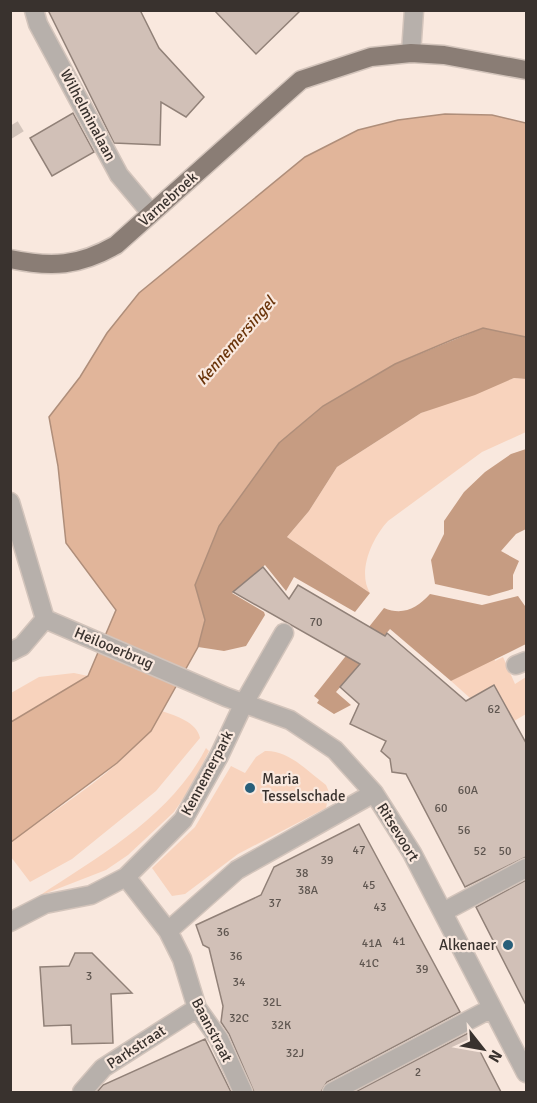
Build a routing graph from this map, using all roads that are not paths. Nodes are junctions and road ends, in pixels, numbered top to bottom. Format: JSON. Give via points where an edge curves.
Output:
{"nodes":[{"id":1,"x":34,"y":10,"type":"edge"},
{"id":2,"x":414,"y":10,"type":"edge"},
{"id":3,"x":411,"y":52,"type":"junction"},
{"id":4,"x":526,"y":70,"type":"edge"},
{"id":5,"x":151,"y":213,"type":"junction"},
{"id":6,"x":11,"y":261,"type":"edge"},
{"id":7,"x":10,"y":502,"type":"edge"},
{"id":8,"x":45,"y":619,"type":"junction"},
{"id":9,"x":284,"y":633,"type":"dead end"},
{"id":10,"x":10,"y":652,"type":"edge"},
{"id":11,"x":183,"y":678,"type":"joint"},
{"id":12,"x":243,"y":703,"type":"junction"},
{"id":13,"x":374,"y":793,"type":"junction"},
{"id":14,"x":526,"y":868,"type":"edge"},
{"id":15,"x":126,"y":877,"type":"junction"},
{"id":16,"x":443,"y":912,"type":"junction"},
{"id":17,"x":10,"y":922,"type":"edge"},
{"id":18,"x":168,"y":931,"type":"junction"},
{"id":19,"x":196,"y":1008,"type":"junction"},
{"id":20,"x":492,"y":1008,"type":"junction"},
{"id":21,"x":526,"y":1073,"type":"edge"},
{"id":22,"x":82,"y":1092,"type":"edge"},
{"id":23,"x":243,"y":1092,"type":"edge"},
{"id":24,"x":332,"y":1092,"type":"edge"}],
"edges":[{"from":1,"to":5,"type":"street","name":"Wilhelminalaan","via":[[119,175]]},
{"from":2,"to":3,"type":"street"},
{"from":3,"to":4,"type":"main road"},
{"from":3,"to":5,"type":"main road","name":"Varnebroek","via":[[371,57],[301,80]]},
{"from":5,"to":6,"type":"main road","name":"Varnebroek","via":[[116,245],[92,259],[69,264]]},
{"from":7,"to":8,"type":"street"},
{"from":8,"to":10,"type":"street","via":[[22,646]]},
{"from":8,"to":11,"type":"street","name":"Heilooerbrug"},
{"from":9,"to":12,"type":"street","name":"Kennemerpark"},
{"from":11,"to":12,"type":"street","name":"Ritsevoort"},
{"from":12,"to":13,"type":"street","name":"Ritsevoort","via":[[290,720],[335,750]]},
{"from":12,"to":15,"type":"street","name":"Kennemerpark","via":[[183,820]]},
{"from":13,"to":16,"type":"street","name":"Ritsevoort"},
{"from":13,"to":18,"type":"street","via":[[237,870]]},
{"from":14,"to":16,"type":"street"},
{"from":15,"to":17,"type":"street","name":"Kennemerpark","via":[[91,895],[45,904]]},
{"from":15,"to":18,"type":"street","name":"Baanstraat"},
{"from":16,"to":20,"type":"street","name":"Ritsevoort"},
{"from":18,"to":19,"type":"street","name":"Baanstraat","via":[[182,958]]},
{"from":19,"to":22,"type":"street","name":"Parkstraat","via":[[103,1068]]},
{"from":19,"to":23,"type":"street","name":"Baanstraat","via":[[219,1039]]},
{"from":20,"to":21,"type":"street","name":"Ritsevoort"},
{"from":20,"to":24,"type":"street"}]}
